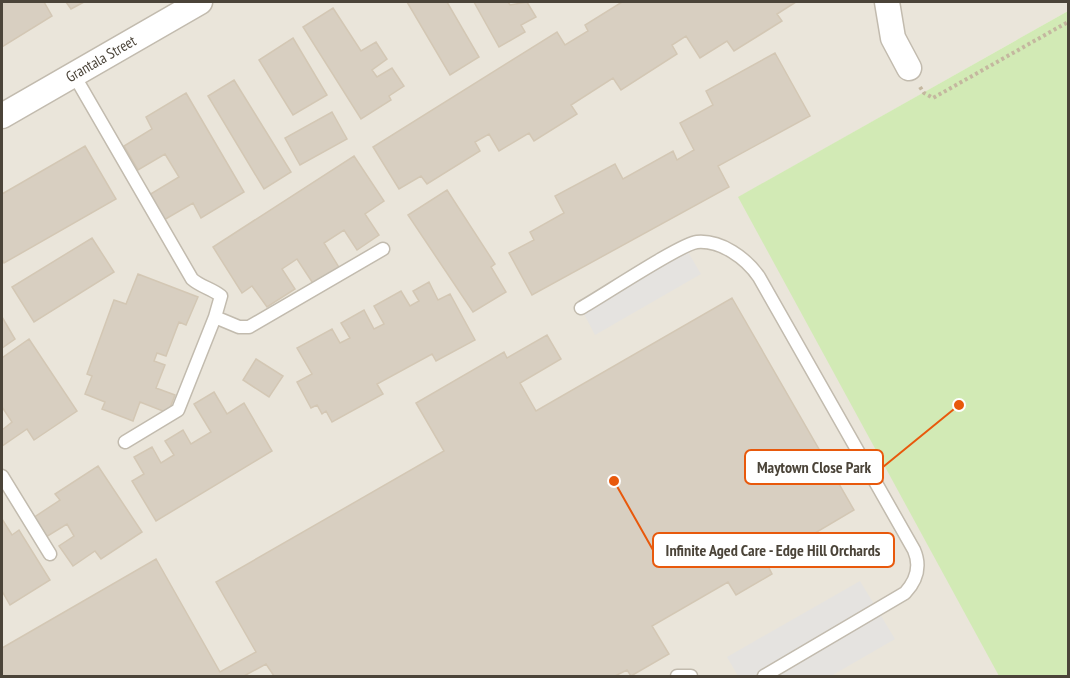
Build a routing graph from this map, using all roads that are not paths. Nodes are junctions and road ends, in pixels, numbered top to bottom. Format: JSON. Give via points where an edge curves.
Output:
{"nodes":[{"id":1,"x":200,"y":2,"type":"edge"},
{"id":2,"x":887,"y":2,"type":"edge"},
{"id":3,"x":909,"y":68,"type":"road end"},
{"id":4,"x":74,"y":75,"type":"junction"},
{"id":5,"x":2,"y":116,"type":"edge"},
{"id":6,"x":383,"y":249,"type":"dead end"},
{"id":7,"x":581,"y":308,"type":"dead end"},
{"id":8,"x":215,"y":317,"type":"junction"},
{"id":9,"x":125,"y":442,"type":"dead end"},
{"id":10,"x":2,"y":476,"type":"edge"},
{"id":11,"x":5,"y":490,"type":"edge"},
{"id":12,"x":50,"y":554,"type":"dead end"},
{"id":13,"x":677,"y":676,"type":"edge"},
{"id":14,"x":691,"y":676,"type":"edge"},
{"id":15,"x":764,"y":676,"type":"edge"}],
"edges":[{"from":1,"to":4,"type":"street","name":"Grantala Street"},
{"from":2,"to":3,"type":"street","via":[[893,38]]},
{"from":4,"to":5,"type":"street","name":"Grantala Street"},
{"from":4,"to":8,"type":"lane","via":[[192,279],[221,296]]},
{"from":6,"to":8,"type":"lane","via":[[249,327]]},
{"from":7,"to":15,"type":"lane","via":[[695,243],[719,247],[743,258],[759,277],[914,550],[918,568],[905,593]]},
{"from":8,"to":9,"type":"lane","via":[[178,410]]},
{"from":10,"to":11,"type":"lane"},
{"from":11,"to":12,"type":"lane"},
{"from":13,"to":14,"type":"lane"}]}
